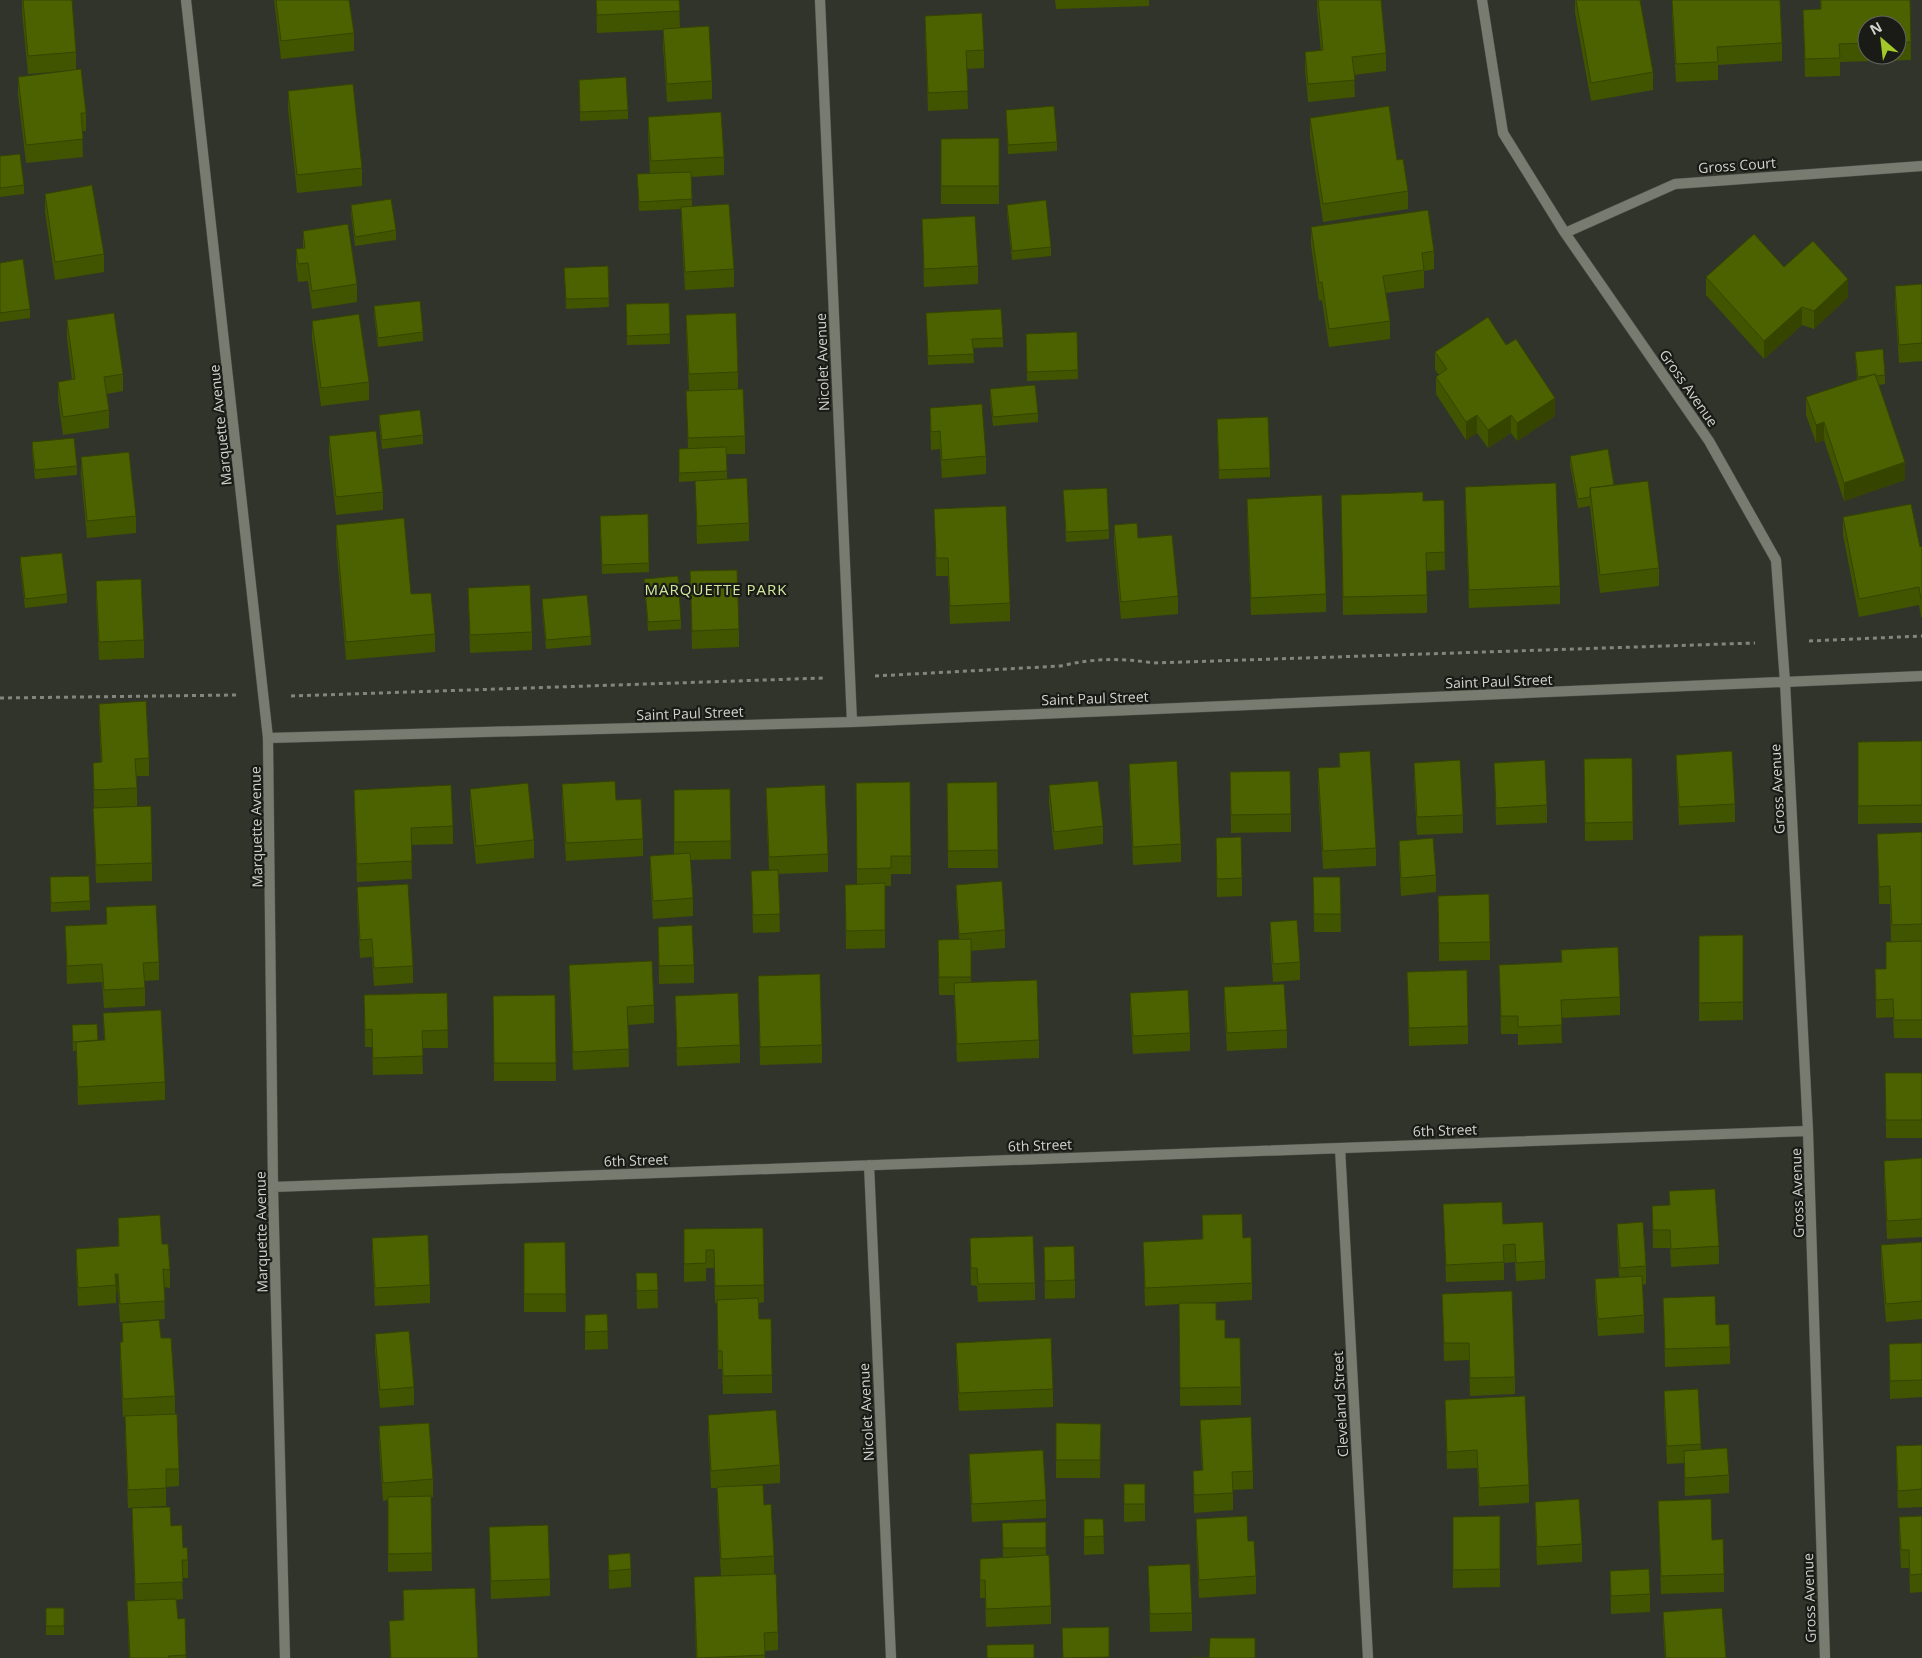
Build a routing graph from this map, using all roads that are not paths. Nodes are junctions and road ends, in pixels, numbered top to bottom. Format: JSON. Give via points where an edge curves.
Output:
{"nodes":[{"id":1,"x":186,"y":0,"type":"edge"},
{"id":2,"x":820,"y":0,"type":"edge"},
{"id":3,"x":1482,"y":0,"type":"edge"},
{"id":4,"x":1922,"y":166,"type":"edge"},
{"id":5,"x":1565,"y":233,"type":"junction"},
{"id":6,"x":1922,"y":676,"type":"edge"},
{"id":7,"x":1785,"y":682,"type":"junction"},
{"id":8,"x":852,"y":722,"type":"junction"},
{"id":9,"x":268,"y":738,"type":"junction"},
{"id":10,"x":1808,"y":1131,"type":"junction"},
{"id":11,"x":1340,"y":1148,"type":"junction"},
{"id":12,"x":869,"y":1165,"type":"junction"},
{"id":13,"x":273,"y":1186,"type":"junction"},
{"id":14,"x":285,"y":1658,"type":"edge"},
{"id":15,"x":891,"y":1658,"type":"edge"},
{"id":16,"x":1368,"y":1658,"type":"edge"},
{"id":17,"x":1825,"y":1658,"type":"edge"}],
"edges":[{"from":1,"to":9,"type":"street","name":"Marquette Avenue"},
{"from":2,"to":8,"type":"street","name":"Nicolet Avenue"},
{"from":3,"to":5,"type":"street","name":"Gross Avenue","via":[[1503,133]]},
{"from":4,"to":5,"type":"street","name":"Gross Court","via":[[1675,184]]},
{"from":5,"to":7,"type":"street","name":"Gross Avenue","via":[[1709,441],[1776,560]]},
{"from":6,"to":7,"type":"street","name":"Saint Paul Street"},
{"from":7,"to":8,"type":"street","name":"Saint Paul Street"},
{"from":7,"to":10,"type":"street","name":"Gross Avenue"},
{"from":8,"to":9,"type":"street","name":"Saint Paul Street"},
{"from":9,"to":13,"type":"street","name":"Marquette Avenue"},
{"from":10,"to":11,"type":"street","name":"6th Street"},
{"from":10,"to":17,"type":"street","name":"Gross Avenue"},
{"from":11,"to":12,"type":"street","name":"6th Street"},
{"from":11,"to":16,"type":"street","name":"Cleveland Street"},
{"from":12,"to":13,"type":"street","name":"6th Street"},
{"from":12,"to":15,"type":"street","name":"Nicolet Avenue"},
{"from":13,"to":14,"type":"street","name":"Marquette Avenue"}]}
